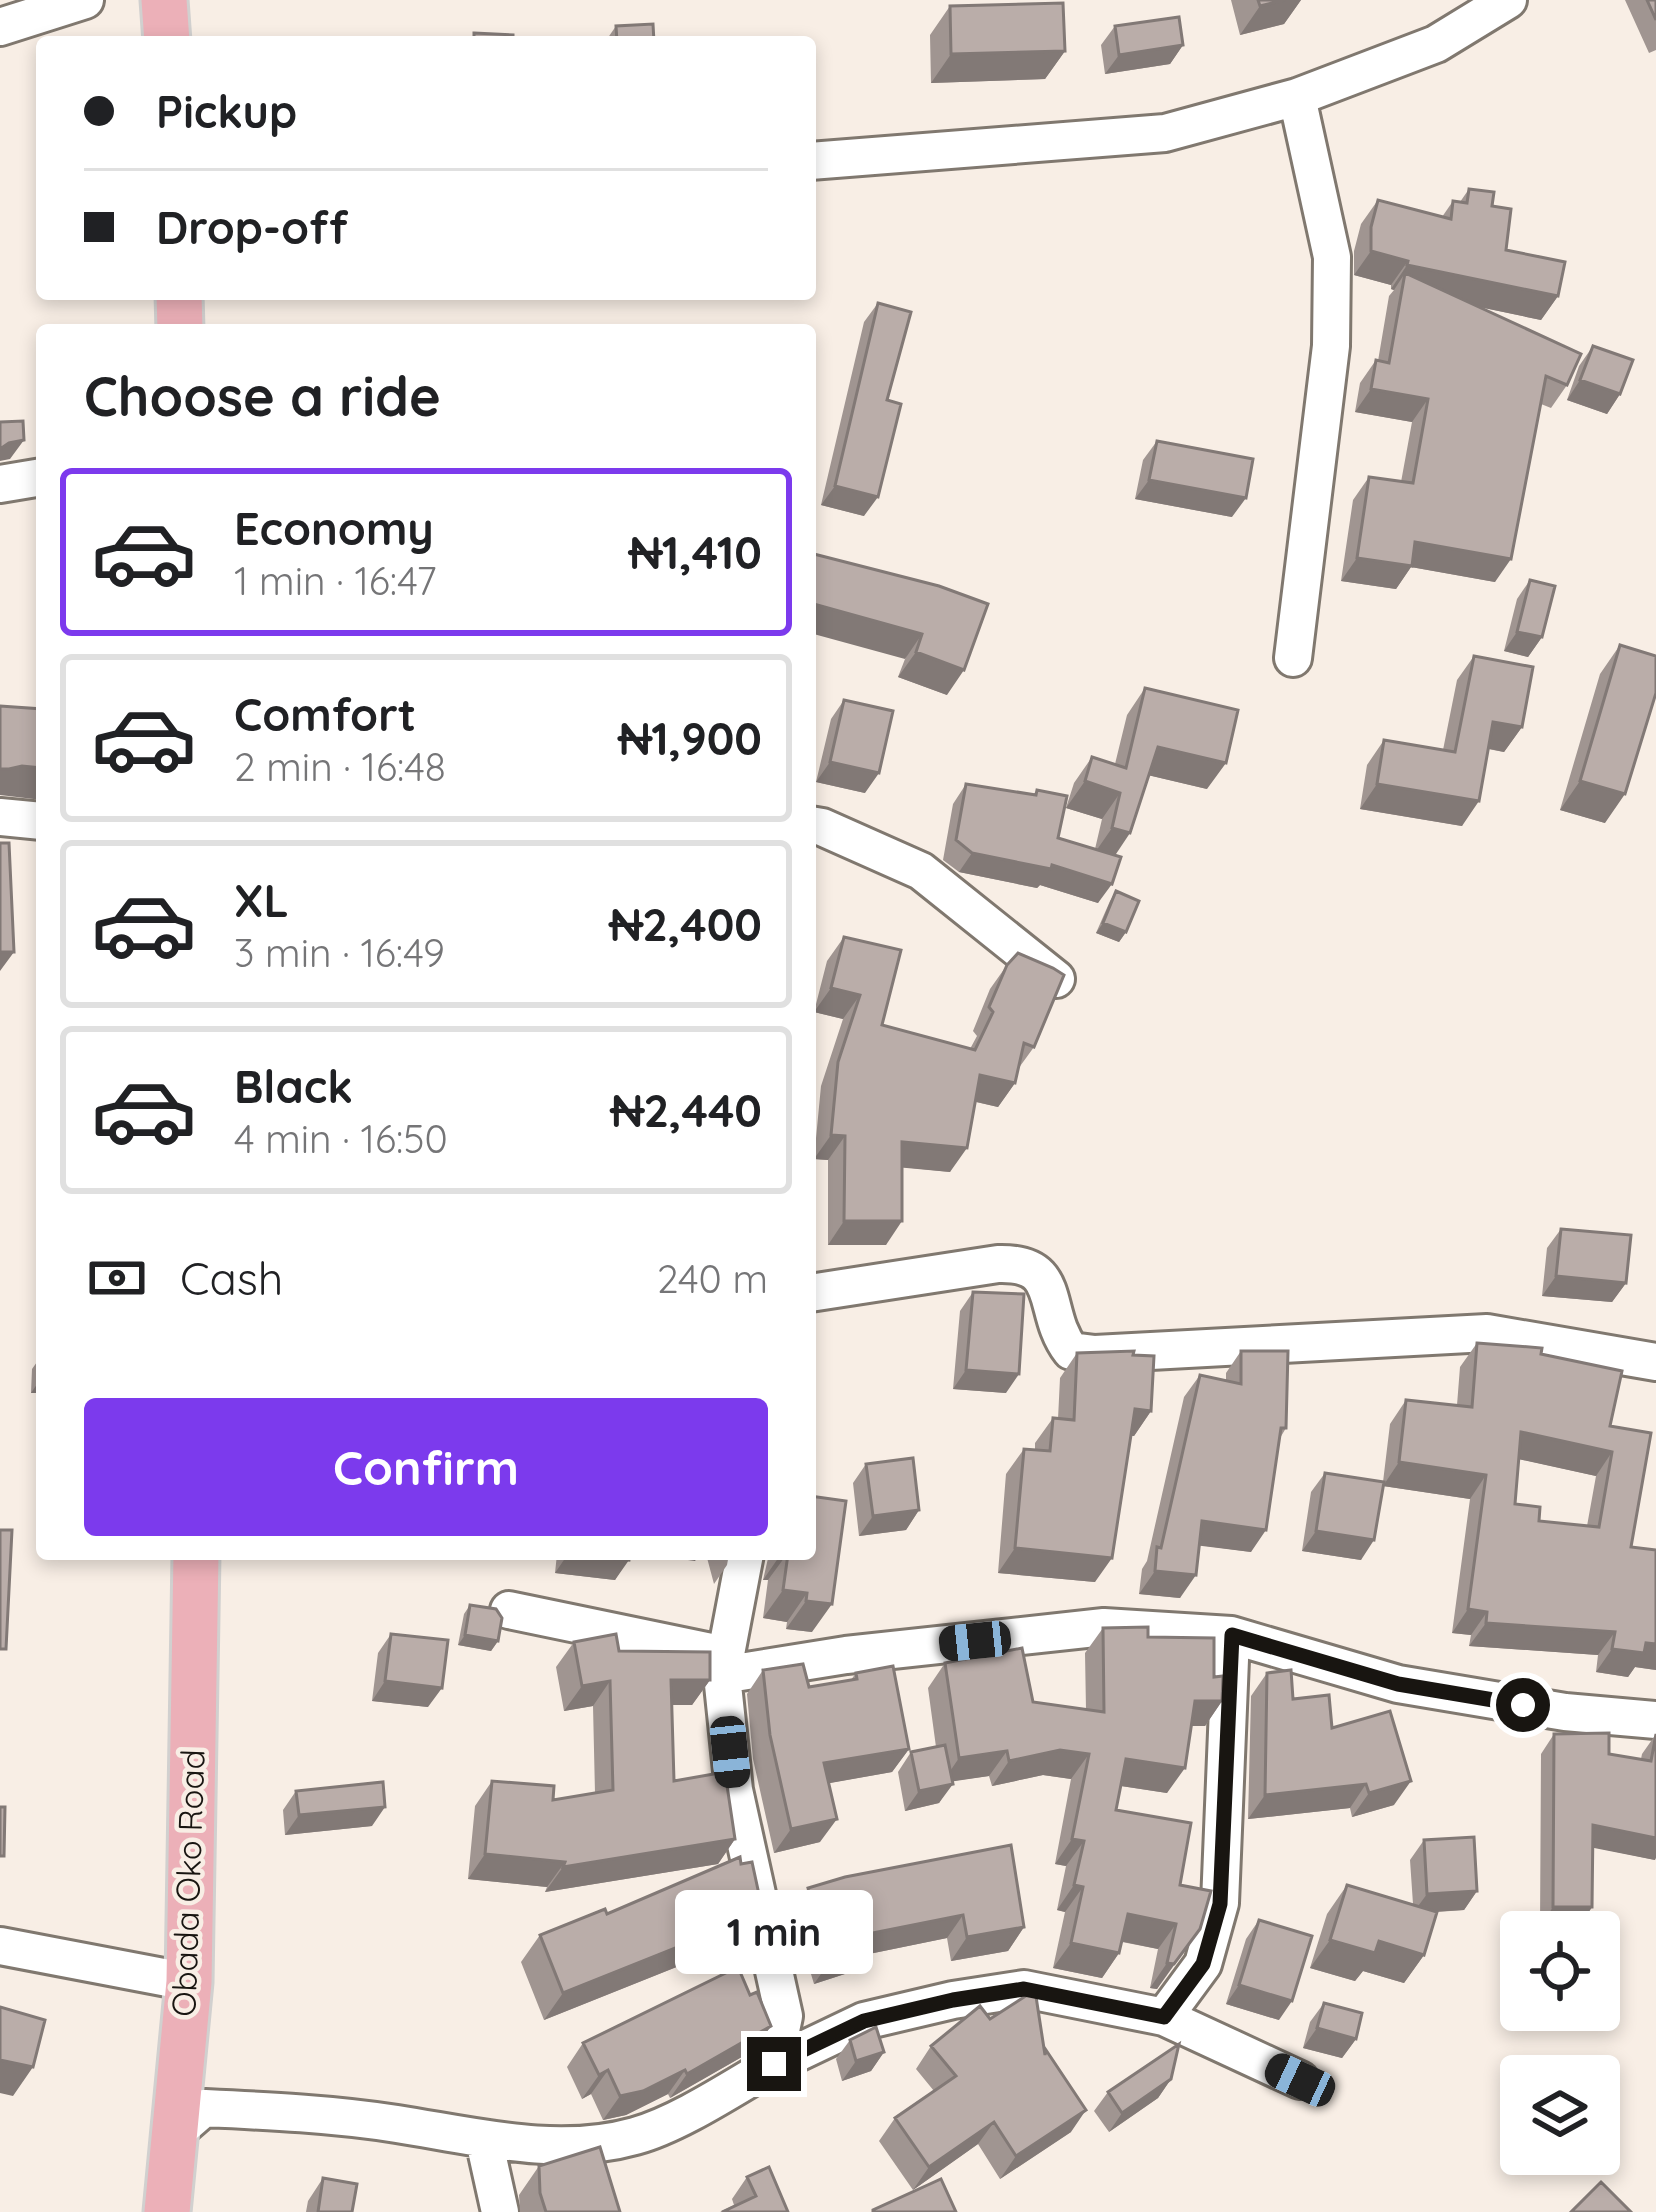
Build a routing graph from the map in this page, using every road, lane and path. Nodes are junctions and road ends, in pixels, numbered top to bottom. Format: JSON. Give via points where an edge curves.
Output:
{"nodes":[{"id":1,"x":85,"y":0,"type":"edge"},
{"id":2,"x":164,"y":0,"type":"edge"},
{"id":3,"x":1508,"y":0,"type":"edge"},
{"id":4,"x":0,"y":27,"type":"edge"},
{"id":5,"x":167,"y":36,"type":"edge"},
{"id":6,"x":1297,"y":97,"type":"junction"},
{"id":7,"x":816,"y":161,"type":"edge"},
{"id":8,"x":36,"y":478,"type":"edge"},
{"id":9,"x":0,"y":484,"type":"edge"},
{"id":10,"x":1293,"y":658,"type":"dead end"},
{"id":11,"x":0,"y":817,"type":"edge"},
{"id":12,"x":36,"y":820,"type":"edge"},
{"id":13,"x":816,"y":826,"type":"edge"},
{"id":14,"x":1056,"y":979,"type":"edge"},
{"id":15,"x":816,"y":1292,"type":"edge"},
{"id":16,"x":1656,"y":1362,"type":"edge"},
{"id":17,"x":196,"y":1560,"type":"edge"},
{"id":18,"x":744,"y":1560,"type":"edge"},
{"id":19,"x":509,"y":1610,"type":"dead end"},
{"id":20,"x":1232,"y":1635,"type":"junction"},
{"id":21,"x":724,"y":1665,"type":"junction"},
{"id":22,"x":1656,"y":1720,"type":"edge"},
{"id":23,"x":0,"y":1946,"type":"edge"},
{"id":24,"x":188,"y":1982,"type":"junction"},
{"id":25,"x":1164,"y":2017,"type":"junction"},
{"id":26,"x":774,"y":2064,"type":"junction"},
{"id":27,"x":1300,"y":2080,"type":"dead end"},
{"id":28,"x":174,"y":2134,"type":"junction"},
{"id":29,"x":484,"y":2140,"type":"junction"},
{"id":30,"x":167,"y":2212,"type":"edge"},
{"id":31,"x":500,"y":2212,"type":"edge"}],
"edges":[{"from":1,"to":4,"type":"street"},
{"from":2,"to":5,"type":"main road"},
{"from":3,"to":6,"type":"street","via":[[1436,44]]},
{"from":6,"to":7,"type":"street","via":[[1165,133]]},
{"from":6,"to":10,"type":"street","via":[[1332,256],[1331,346]]},
{"from":8,"to":9,"type":"street"},
{"from":11,"to":12,"type":"street"},
{"from":13,"to":14,"type":"street","via":[[921,871]]},
{"from":15,"to":16,"type":"street","via":[[1023,1263],[1042,1276],[1071,1351],[1486,1333]]},
{"from":17,"to":24,"type":"main road","name":"Obada Oko Road"},
{"from":18,"to":21,"type":"street"},
{"from":19,"to":21,"type":"street"},
{"from":20,"to":21,"type":"street","via":[[1104,1628]]},
{"from":20,"to":22,"type":"street","via":[[1398,1684]]},
{"from":20,"to":25,"type":"street","via":[[1220,1904],[1203,1964]]},
{"from":21,"to":26,"type":"street","via":[[734,1790],[784,2016]]},
{"from":23,"to":24,"type":"street"},
{"from":24,"to":28,"type":"main road","name":"Obada Oko Road"},
{"from":25,"to":26,"type":"street","via":[[1024,1989],[864,2021]]},
{"from":25,"to":27,"type":"street"},
{"from":26,"to":29,"type":"street","via":[[635,2136],[562,2144]]},
{"from":28,"to":29,"type":"street","via":[[204,2108],[394,2123]]},
{"from":28,"to":30,"type":"main road","name":"Obada Oko Road"},
{"from":29,"to":31,"type":"street"}]}
